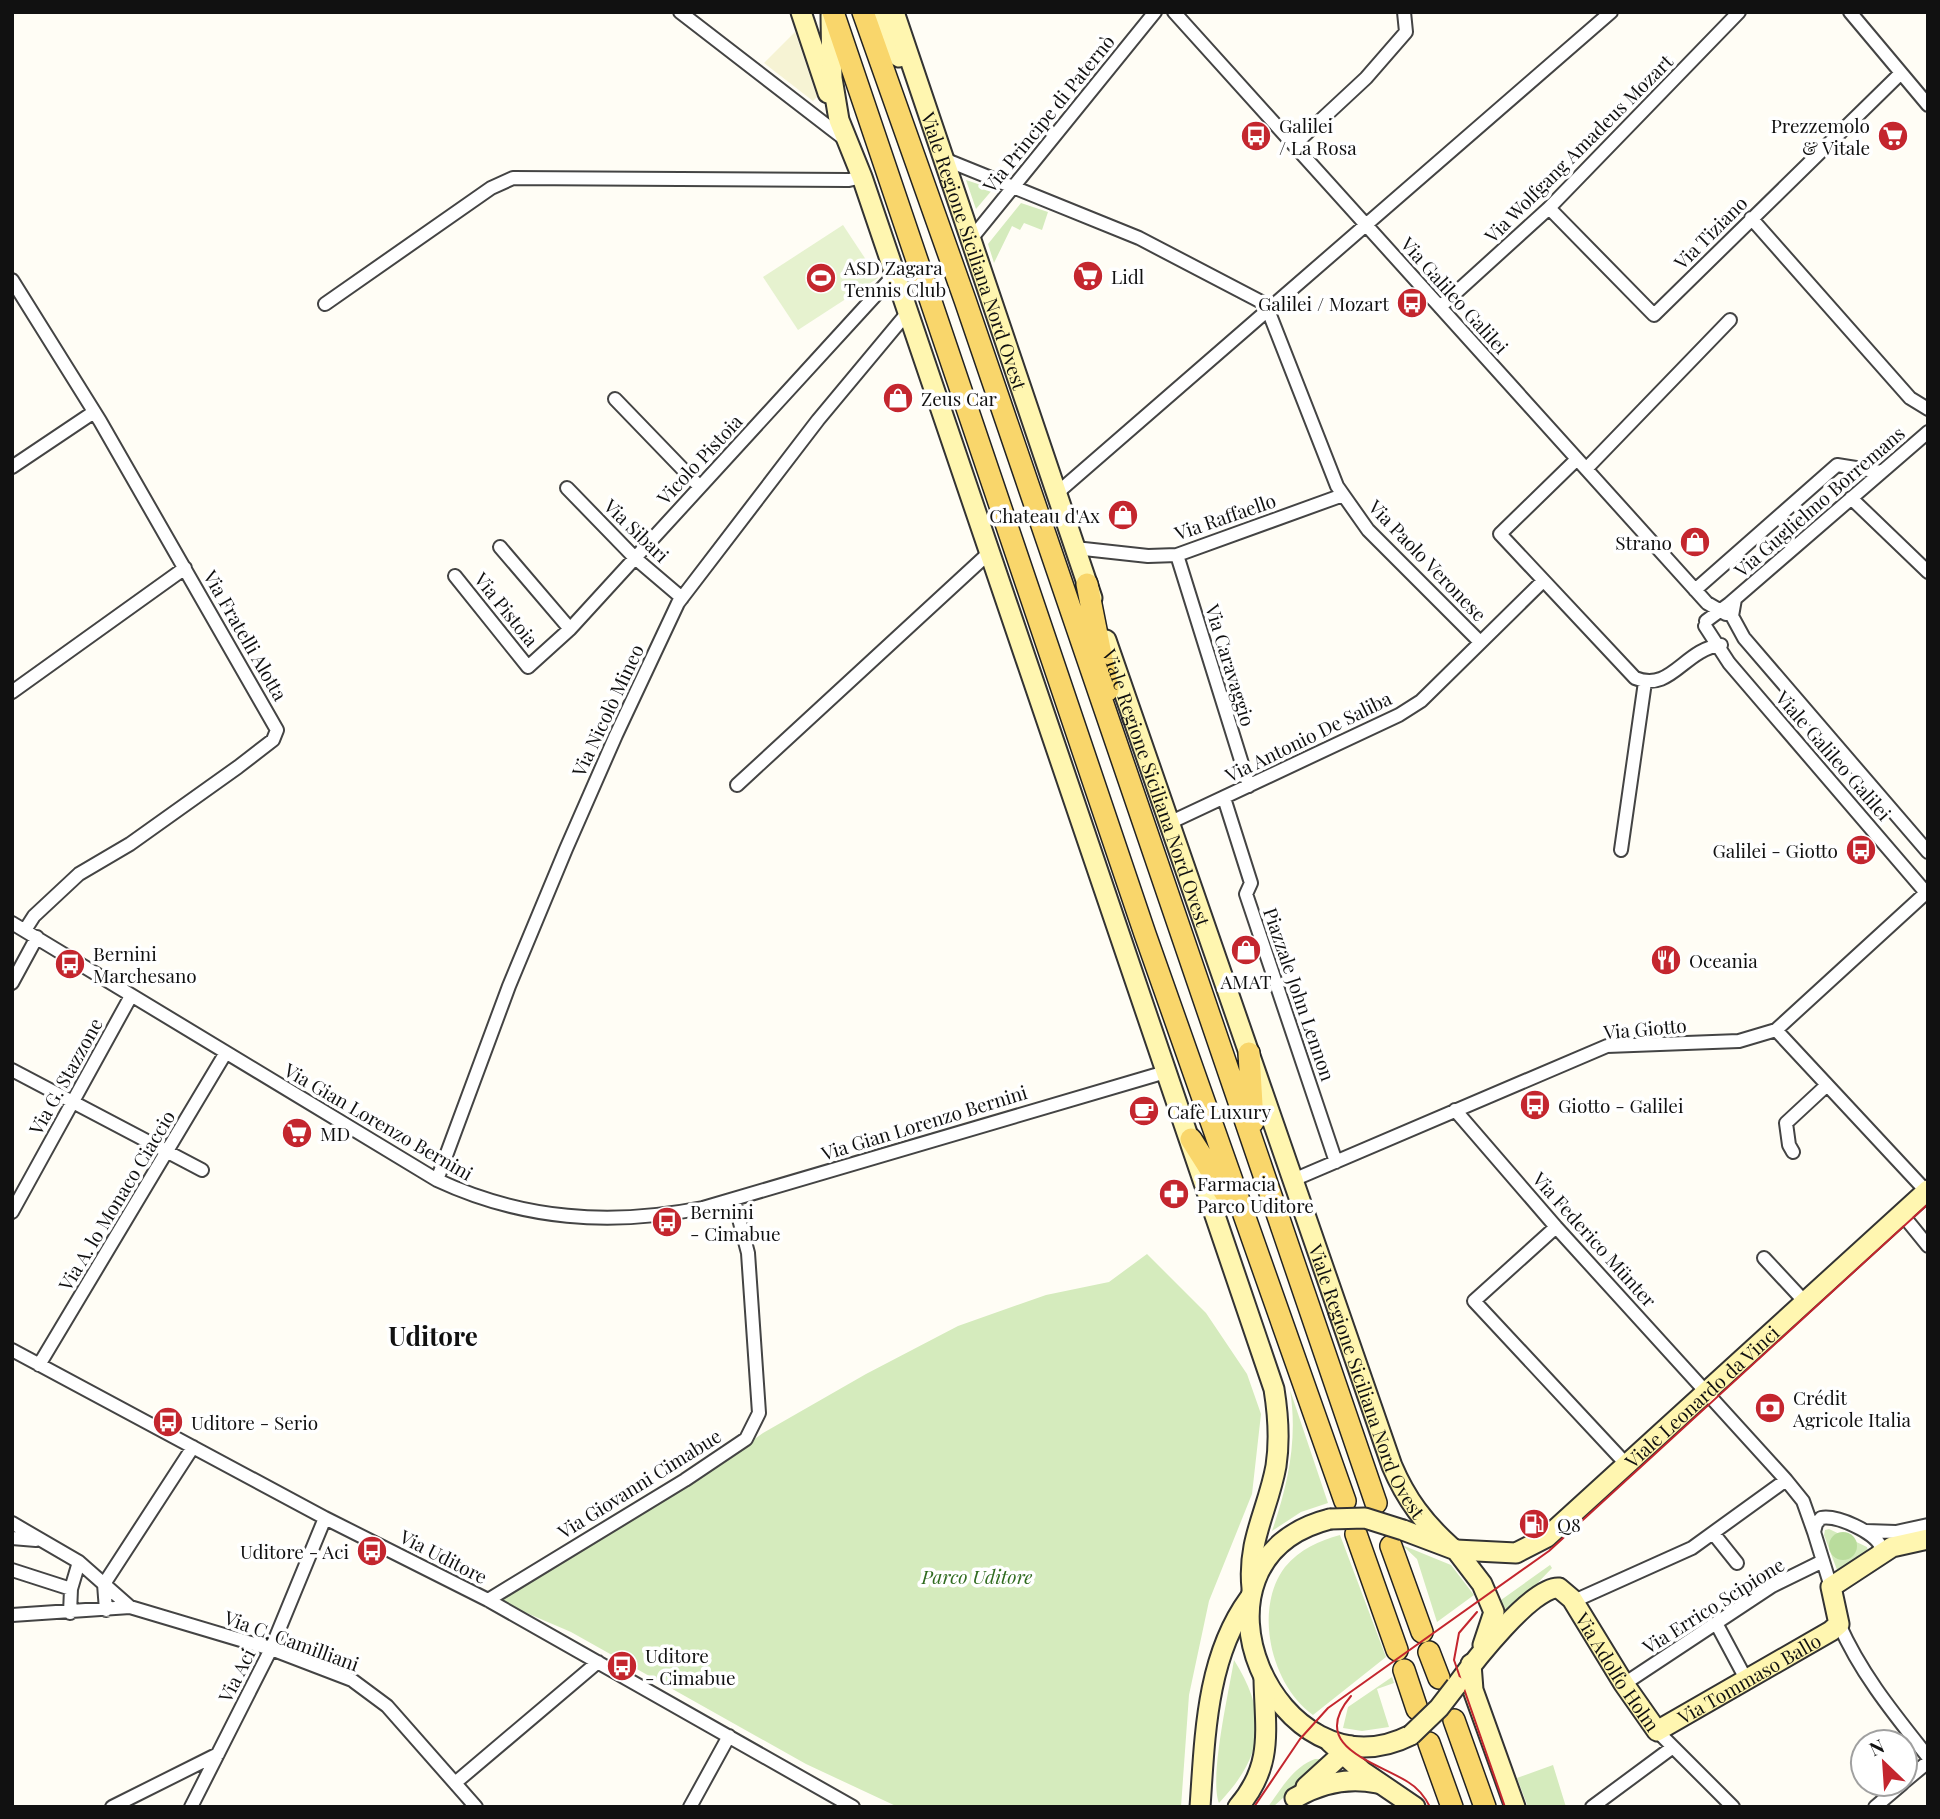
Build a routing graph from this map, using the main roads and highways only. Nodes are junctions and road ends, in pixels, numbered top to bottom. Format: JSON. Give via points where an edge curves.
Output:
{"nodes":[{"id":1,"x":832,"y":12,"type":"edge"},
{"id":2,"x":863,"y":12,"type":"edge"},
{"id":3,"x":1087,"y":584,"type":"road end"},
{"id":4,"x":1131,"y":791,"type":"junction"},
{"id":5,"x":1249,"y":1054,"type":"road end"},
{"id":6,"x":1191,"y":1139,"type":"road end"},
{"id":7,"x":1254,"y":1148,"type":"junction"},
{"id":8,"x":1250,"y":1230,"type":"junction"},
{"id":9,"x":1345,"y":1501,"type":"dead end"},
{"id":10,"x":1376,"y":1503,"type":"dead end"},
{"id":11,"x":1356,"y":1534,"type":"dead end"},
{"id":12,"x":1397,"y":1538,"type":"road end"},
{"id":13,"x":1422,"y":1632,"type":"dead end"},
{"id":14,"x":1429,"y":1652,"type":"dead end"},
{"id":15,"x":1448,"y":1682,"type":"road end"},
{"id":16,"x":1418,"y":1709,"type":"dead end"},
{"id":17,"x":1454,"y":1720,"type":"dead end"},
{"id":18,"x":1420,"y":1739,"type":"road end"},
{"id":19,"x":1452,"y":1807,"type":"edge"},
{"id":20,"x":1485,"y":1807,"type":"edge"}],
"edges":[{"from":1,"to":8,"type":"main road"},
{"from":2,"to":4,"type":"main road","name":"Viale Regione Siciliana Nord Ovest"},
{"from":3,"to":4,"type":"main road"},
{"from":4,"to":7,"type":"main road","name":"Viale Regione Siciliana Nord Ovest"},
{"from":5,"to":7,"type":"main road"},
{"from":6,"to":8,"type":"main road"},
{"from":7,"to":10,"type":"main road","name":"Viale Regione Siciliana Nord Ovest"},
{"from":8,"to":9,"type":"main road"},
{"from":11,"to":16,"type":"main road"},
{"from":12,"to":13,"type":"main road"},
{"from":14,"to":15,"type":"main road"},
{"from":17,"to":20,"type":"main road"},
{"from":18,"to":19,"type":"main road"}]}
